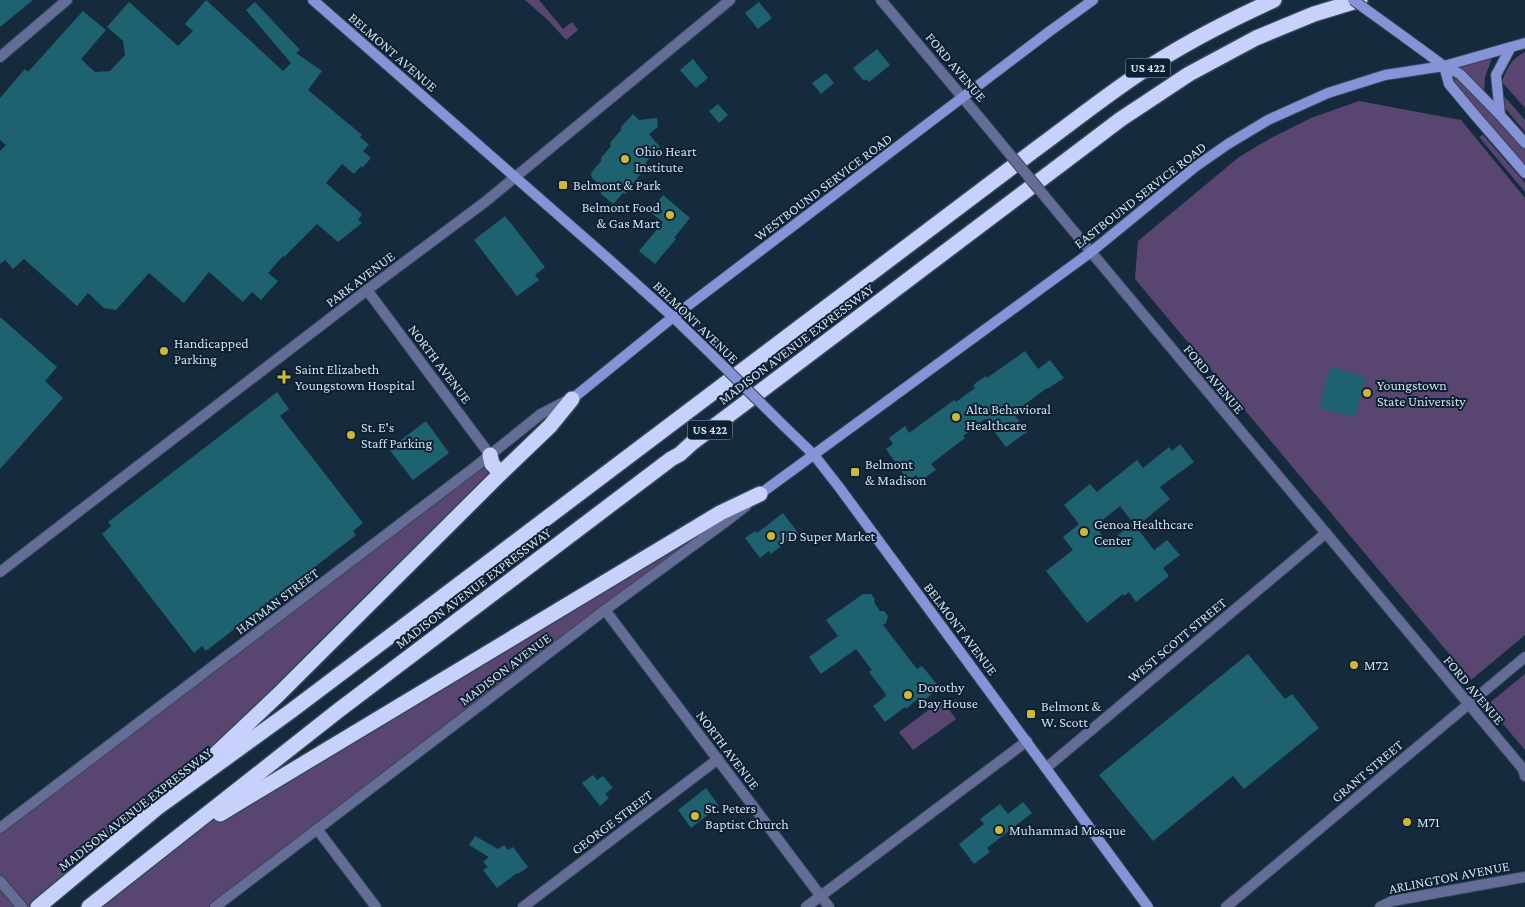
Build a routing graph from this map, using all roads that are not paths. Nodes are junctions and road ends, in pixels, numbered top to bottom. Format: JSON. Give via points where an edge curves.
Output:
{"nodes":[{"id":1,"x":67,"y":0,"type":"edge"},
{"id":2,"x":313,"y":0,"type":"edge"},
{"id":3,"x":730,"y":0,"type":"edge"},
{"id":4,"x":881,"y":0,"type":"edge"},
{"id":5,"x":1093,"y":0,"type":"edge"},
{"id":6,"x":1274,"y":0,"type":"edge"},
{"id":7,"x":1353,"y":0,"type":"edge"},
{"id":8,"x":1360,"y":0,"type":"edge"},
{"id":9,"x":1525,"y":44,"type":"edge"},
{"id":10,"x":1510,"y":48,"type":"junction"},
{"id":11,"x":0,"y":57,"type":"edge"},
{"id":12,"x":1444,"y":66,"type":"junction"},
{"id":13,"x":963,"y":98,"type":"junction"},
{"id":14,"x":1500,"y":115,"type":"junction"},
{"id":15,"x":1525,"y":143,"type":"edge"},
{"id":16,"x":1525,"y":173,"type":"edge"},
{"id":17,"x":515,"y":178,"type":"junction"},
{"id":18,"x":1091,"y":252,"type":"junction"},
{"id":19,"x":367,"y":290,"type":"junction"},
{"id":20,"x":673,"y":317,"type":"junction"},
{"id":21,"x":572,"y":398,"type":"junction"},
{"id":22,"x":490,"y":455,"type":"junction"},
{"id":23,"x":814,"y":455,"type":"junction"},
{"id":24,"x":501,"y":473,"type":"junction"},
{"id":25,"x":760,"y":494,"type":"junction"},
{"id":26,"x":1326,"y":533,"type":"junction"},
{"id":27,"x":0,"y":572,"type":"edge"},
{"id":28,"x":605,"y":610,"type":"junction"},
{"id":29,"x":1525,"y":657,"type":"edge"},
{"id":30,"x":1468,"y":704,"type":"junction"},
{"id":31,"x":1027,"y":741,"type":"junction"},
{"id":32,"x":718,"y":759,"type":"junction"},
{"id":33,"x":1046,"y":768,"type":"junction"},
{"id":34,"x":1525,"y":776,"type":"edge"},
{"id":35,"x":158,"y":808,"type":"junction"},
{"id":36,"x":0,"y":828,"type":"edge"},
{"id":37,"x":317,"y":829,"type":"junction"},
{"id":38,"x":163,"y":849,"type":"junction"},
{"id":39,"x":1525,"y":877,"type":"edge"},
{"id":40,"x":0,"y":881,"type":"edge"},
{"id":41,"x":821,"y":896,"type":"junction"},
{"id":42,"x":22,"y":907,"type":"edge"},
{"id":43,"x":38,"y":907,"type":"edge"},
{"id":44,"x":89,"y":907,"type":"edge"},
{"id":45,"x":215,"y":907,"type":"edge"},
{"id":46,"x":376,"y":907,"type":"edge"},
{"id":47,"x":523,"y":907,"type":"edge"},
{"id":48,"x":806,"y":907,"type":"edge"},
{"id":49,"x":829,"y":907,"type":"edge"},
{"id":50,"x":1148,"y":907,"type":"edge"},
{"id":51,"x":1226,"y":907,"type":"edge"},
{"id":52,"x":1380,"y":907,"type":"edge"}],
"edges":[{"from":1,"to":11,"type":"street"},
{"from":2,"to":17,"type":"main road","name":"BELMONT AVENUE"},
{"from":3,"to":17,"type":"street","name":"PARK AVENUE"},
{"from":4,"to":13,"type":"street","name":"FORD AVENUE"},
{"from":5,"to":13,"type":"main road","name":"WESTBOUND SERVICE ROAD"},
{"from":6,"to":35,"type":"highway","name":"MADISON AVENUE EXPRESSWAY","number":"US 422","via":[[1226,22],[1144,70]]},
{"from":7,"to":12,"type":"main road","bridge":true},
{"from":8,"to":38,"type":"highway","name":"MADISON AVENUE EXPRESSWAY","number":"US 422","via":[[1314,14],[1256,38],[1189,74],[1120,119],[339,710]]},
{"from":9,"to":10,"type":"main road","name":"EASTBOUND SERVICE ROAD"},
{"from":10,"to":12,"type":"main road","name":"EASTBOUND SERVICE ROAD"},
{"from":10,"to":14,"type":"main road","via":[[1496,75]]},
{"from":12,"to":14,"type":"main road","via":[[1460,74]]},
{"from":12,"to":16,"type":"main road","via":[[1449,84]]},
{"from":12,"to":18,"type":"main road","name":"EASTBOUND SERVICE ROAD","via":[[1385,75],[1328,93],[1268,120],[1195,167]]},
{"from":13,"to":18,"type":"street","name":"FORD AVENUE","bridge":true},
{"from":13,"to":20,"type":"main road","name":"WESTBOUND SERVICE ROAD"},
{"from":14,"to":15,"type":"main road"},
{"from":17,"to":19,"type":"street","name":"PARK AVENUE"},
{"from":17,"to":20,"type":"main road","name":"BELMONT AVENUE"},
{"from":18,"to":23,"type":"main road","name":"EASTBOUND SERVICE ROAD"},
{"from":18,"to":26,"type":"street","name":"FORD AVENUE"},
{"from":19,"to":22,"type":"street","name":"NORTH AVENUE"},
{"from":19,"to":27,"type":"street","name":"PARK AVENUE"},
{"from":20,"to":21,"type":"main road","name":"WESTBOUND SERVICE ROAD"},
{"from":20,"to":23,"type":"main road","name":"BELMONT AVENUE","bridge":true},
{"from":21,"to":22,"type":"street","name":"HAYMAN STREET","via":[[541,414]]},
{"from":21,"to":24,"type":"highway","via":[[550,426]]},
{"from":22,"to":24,"type":"highway","via":[[492,464]]},
{"from":22,"to":36,"type":"street","name":"HAYMAN STREET"},
{"from":23,"to":25,"type":"main road","name":"MADISON AVENUE"},
{"from":23,"to":31,"type":"main road","name":"BELMONT AVENUE"},
{"from":24,"to":35,"type":"highway","via":[[278,695]]},
{"from":25,"to":28,"type":"street","name":"MADISON AVENUE"},
{"from":25,"to":38,"type":"highway","via":[[720,513]]},
{"from":26,"to":30,"type":"street","name":"FORD AVENUE"},
{"from":26,"to":33,"type":"street","name":"WEST SCOTT STREET"},
{"from":28,"to":32,"type":"street","name":"NORTH AVENUE"},
{"from":28,"to":37,"type":"street","name":"MADISON AVENUE"},
{"from":29,"to":30,"type":"street","name":"GRANT STREET"},
{"from":30,"to":34,"type":"street","name":"FORD AVENUE"},
{"from":30,"to":51,"type":"street","name":"GRANT STREET"},
{"from":31,"to":33,"type":"main road","name":"BELMONT AVENUE"},
{"from":31,"to":41,"type":"street"},
{"from":32,"to":41,"type":"street","name":"NORTH AVENUE"},
{"from":32,"to":47,"type":"street","name":"GEORGE STREET"},
{"from":33,"to":50,"type":"main road","name":"BELMONT AVENUE"},
{"from":35,"to":43,"type":"highway","name":"MADISON AVENUE EXPRESSWAY","number":"US 422"},
{"from":37,"to":45,"type":"street","name":"MADISON AVENUE"},
{"from":37,"to":46,"type":"street"},
{"from":38,"to":44,"type":"highway","name":"MADISON AVENUE EXPRESSWAY","number":"US 422"},
{"from":39,"to":52,"type":"street","name":"ARLINGTON AVENUE","via":[[1392,901]]},
{"from":40,"to":42,"type":"street"},
{"from":41,"to":48,"type":"street"},
{"from":41,"to":49,"type":"street","name":"NORTH AVENUE"}]}
